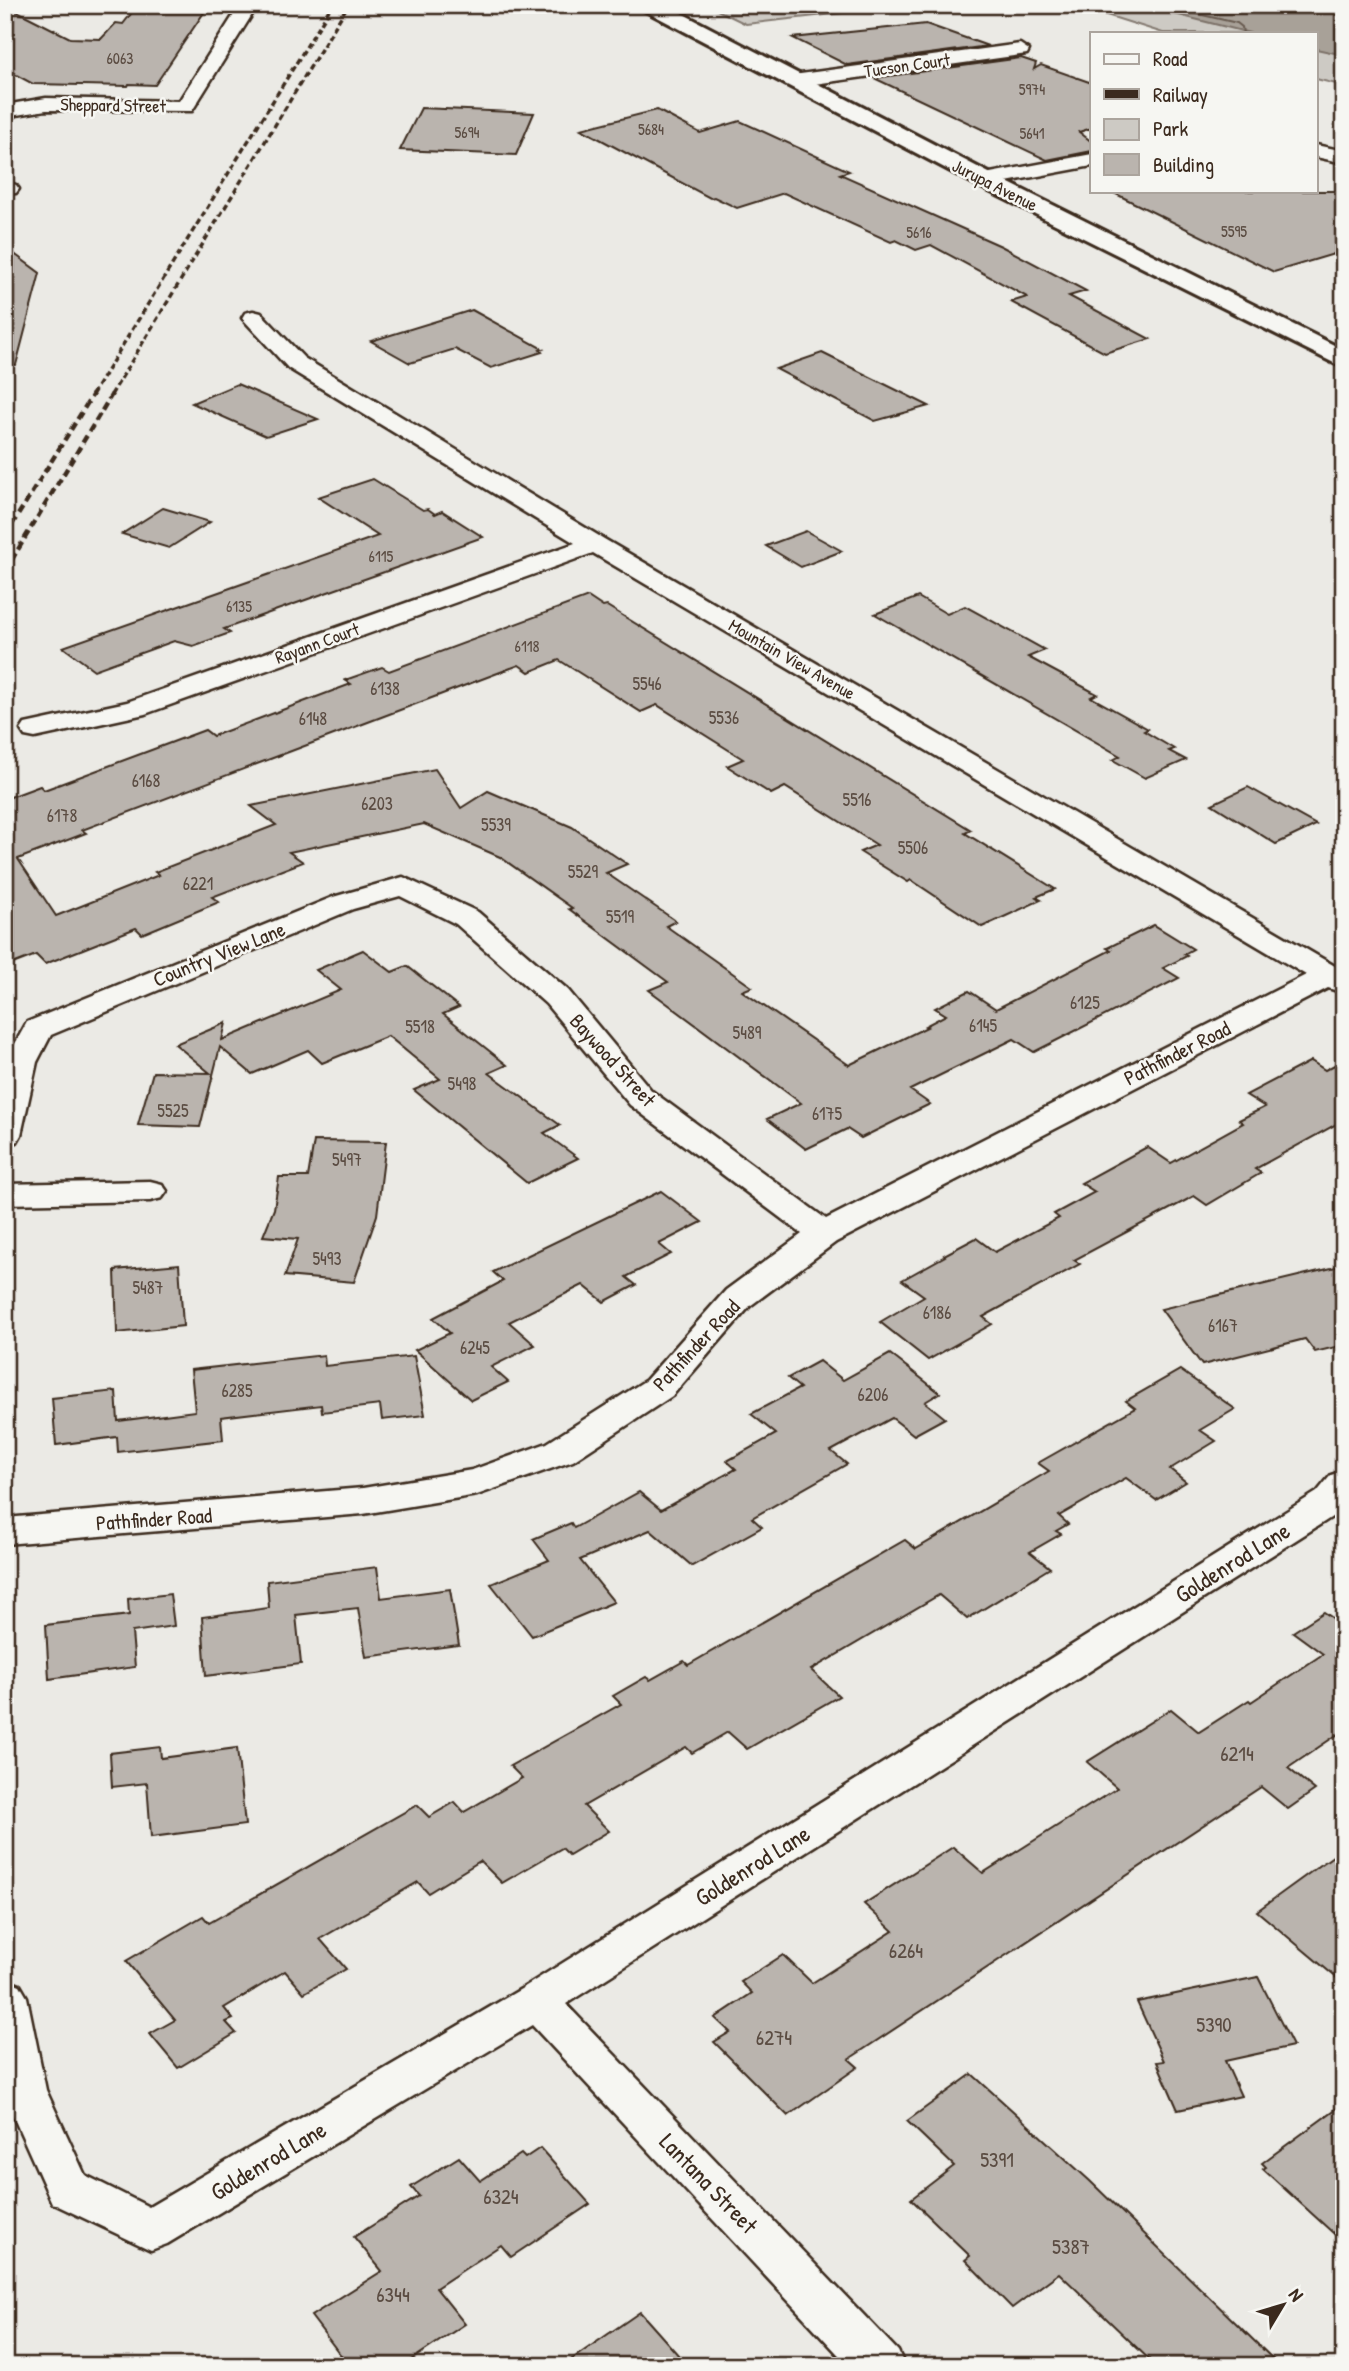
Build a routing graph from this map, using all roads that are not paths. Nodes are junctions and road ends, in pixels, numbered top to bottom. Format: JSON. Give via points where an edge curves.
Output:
{"nodes":[{"id":1,"x":250,"y":5,"type":"edge"},
{"id":2,"x":649,"y":5,"type":"edge"},
{"id":3,"x":1020,"y":50,"type":"dead end"},
{"id":4,"x":793,"y":81,"type":"junction"},
{"id":5,"x":5,"y":111,"type":"edge"},
{"id":6,"x":1318,"y":152,"type":"edge"},
{"id":7,"x":1344,"y":157,"type":"edge"},
{"id":8,"x":1090,"y":160,"type":"edge"},
{"id":9,"x":985,"y":180,"type":"junction"},
{"id":10,"x":253,"y":318,"type":"dead end"},
{"id":11,"x":1344,"y":360,"type":"edge"},
{"id":12,"x":595,"y":544,"type":"junction"},
{"id":13,"x":36,"y":730,"type":"dead end"},
{"id":14,"x":403,"y":886,"type":"joint"},
{"id":15,"x":1336,"y":980,"type":"edge"},
{"id":16,"x":5,"y":1135,"type":"edge"},
{"id":17,"x":150,"y":1191,"type":"dead end"},
{"id":18,"x":5,"y":1194,"type":"edge"},
{"id":19,"x":824,"y":1234,"type":"junction"},
{"id":20,"x":1344,"y":1484,"type":"edge"},
{"id":21,"x":5,"y":1531,"type":"edge"},
{"id":22,"x":5,"y":1997,"type":"edge"},
{"id":23,"x":536,"y":2001,"type":"junction"},
{"id":24,"x":881,"y":2366,"type":"edge"}],
"edges":[{"from":1,"to":5,"type":"street","name":"Sheppard Street","via":[[185,107],[46,104]]},
{"from":2,"to":4,"type":"main road","name":"Jurupa Avenue"},
{"from":3,"to":4,"type":"street","name":"Tucson Court"},
{"from":4,"to":9,"type":"main road","name":"Jurupa Avenue"},
{"from":6,"to":7,"type":"street"},
{"from":8,"to":9,"type":"street"},
{"from":9,"to":11,"type":"main road","name":"Jurupa Avenue"},
{"from":10,"to":12,"type":"street","name":"Mountain View Avenue","via":[[296,363]]},
{"from":12,"to":13,"type":"street","name":"Rayann Court","via":[[135,708]]},
{"from":12,"to":15,"type":"street","name":"Mountain View Avenue"},
{"from":14,"to":16,"type":"street","name":"Country View Lane","via":[[343,903],[38,1029],[21,1062]]},
{"from":14,"to":19,"type":"street","name":"Baywood Street","via":[[467,918],[557,997],[642,1098]]},
{"from":15,"to":19,"type":"street","name":"Pathfinder Road"},
{"from":17,"to":18,"type":"street"},
{"from":19,"to":21,"type":"street","name":"Pathfinder Road","via":[[738,1298],[659,1388],[560,1452],[477,1482],[363,1501]]},
{"from":20,"to":23,"type":"street","name":"Goldenrod Lane","via":[[1329,1501]]},
{"from":22,"to":23,"type":"street","name":"Goldenrod Lane","via":[[24,2090],[68,2189],[150,2230]]},
{"from":23,"to":24,"type":"street","name":"Lantana Street"}]}
